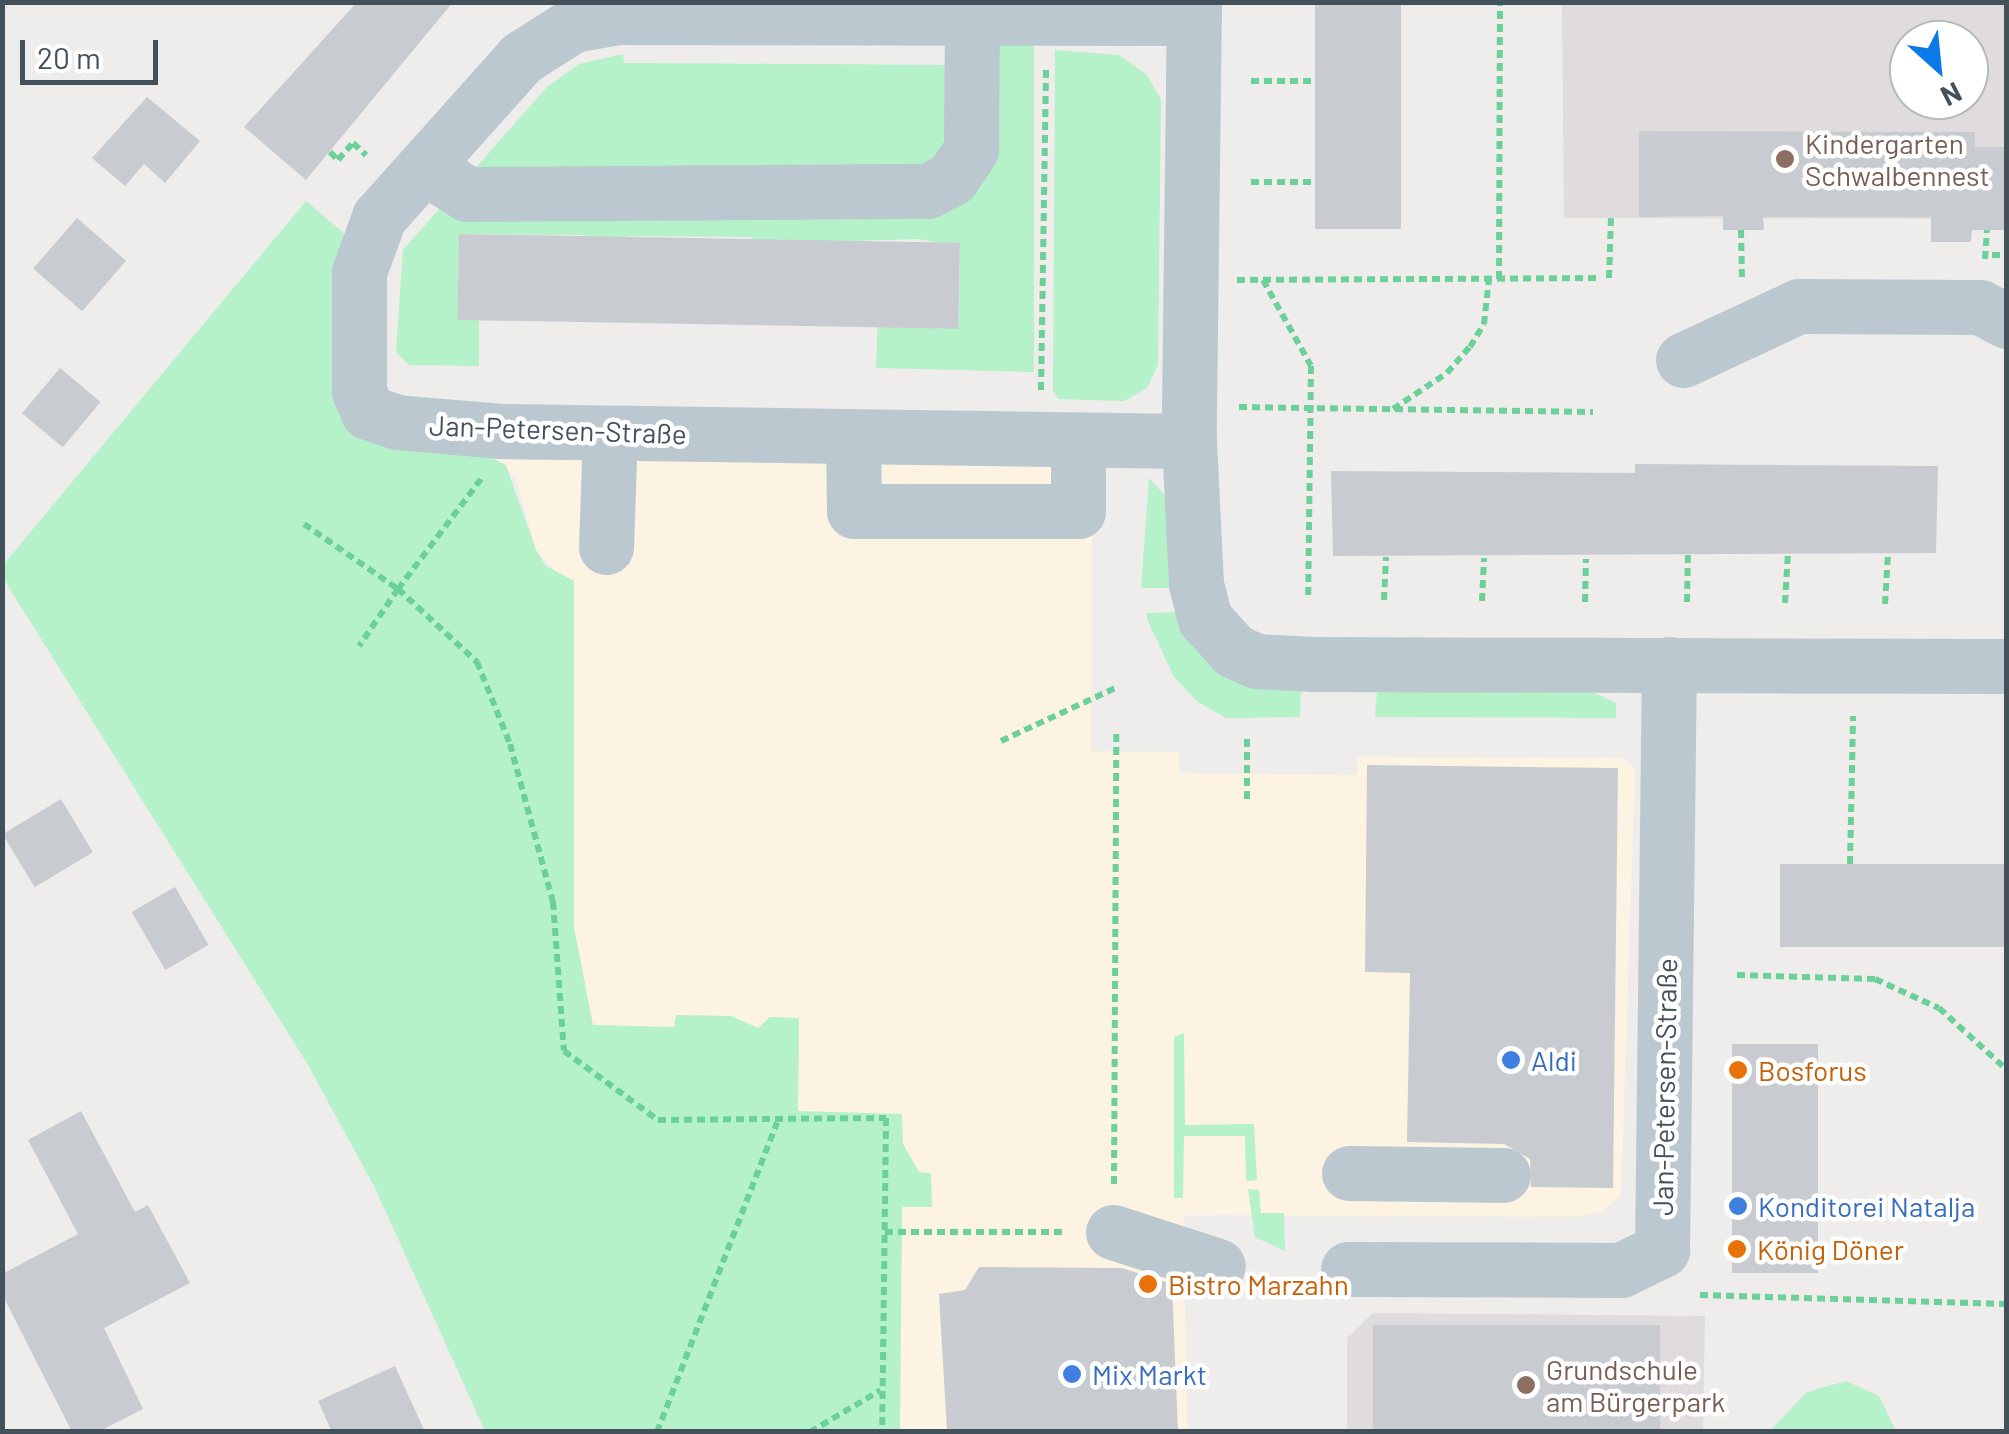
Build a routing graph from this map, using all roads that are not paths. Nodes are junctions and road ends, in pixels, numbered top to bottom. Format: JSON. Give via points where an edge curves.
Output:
{"nodes":[{"id":1,"x":1194,"y":10,"type":"edge"},
{"id":2,"x":972,"y":18,"type":"junction"},
{"id":3,"x":424,"y":167,"type":"junction"},
{"id":4,"x":2006,"y":321,"type":"edge"},
{"id":5,"x":1683,"y":360,"type":"dead end"},
{"id":6,"x":610,"y":433,"type":"junction"},
{"id":7,"x":853,"y":436,"type":"junction"},
{"id":8,"x":1060,"y":440,"type":"junction"},
{"id":9,"x":1189,"y":441,"type":"junction"},
{"id":10,"x":606,"y":547,"type":"dead end"},
{"id":11,"x":1669,"y":664,"type":"junction"},
{"id":12,"x":2006,"y":666,"type":"edge"},
{"id":13,"x":1349,"y":1174,"type":"dead end"},
{"id":14,"x":1503,"y":1175,"type":"dead end"},
{"id":15,"x":1113,"y":1232,"type":"road end"},
{"id":16,"x":1218,"y":1266,"type":"dead end"},
{"id":17,"x":1348,"y":1269,"type":"dead end"}],
"edges":[{"from":1,"to":2,"type":"street","name":"Jan-Petersen-Straße"},
{"from":1,"to":9,"type":"street","name":"Jan-Petersen-Straße"},
{"from":2,"to":3,"type":"street","name":"Jan-Petersen-Straße","via":[[618,18],[573,25],[522,58]]},
{"from":2,"to":3,"type":"street","via":[[970,150],[952,178],[928,191],[467,194]]},
{"from":3,"to":6,"type":"street","name":"Jan-Petersen-Straße","via":[[366,243],[359,392],[368,412],[397,422],[501,432]]},
{"from":4,"to":5,"type":"street","via":[[1980,306],[1800,306]]},
{"from":6,"to":7,"type":"street","name":"Jan-Petersen-Straße"},
{"from":6,"to":10,"type":"street"},
{"from":7,"to":8,"type":"street","name":"Jan-Petersen-Straße"},
{"from":7,"to":8,"type":"street","via":[[854,511],[1078,511]]},
{"from":8,"to":9,"type":"street","name":"Jan-Petersen-Straße"},
{"from":9,"to":11,"type":"street","name":"Jan-Petersen-Straße","via":[[1198,598],[1234,652],[1256,661],[1314,664]]},
{"from":11,"to":12,"type":"street","name":"Jan-Petersen-Straße"},
{"from":11,"to":17,"type":"street","name":"Jan-Petersen-Straße","via":[[1662,1250],[1621,1270]]},
{"from":13,"to":14,"type":"street"},
{"from":15,"to":16,"type":"street"}]}
